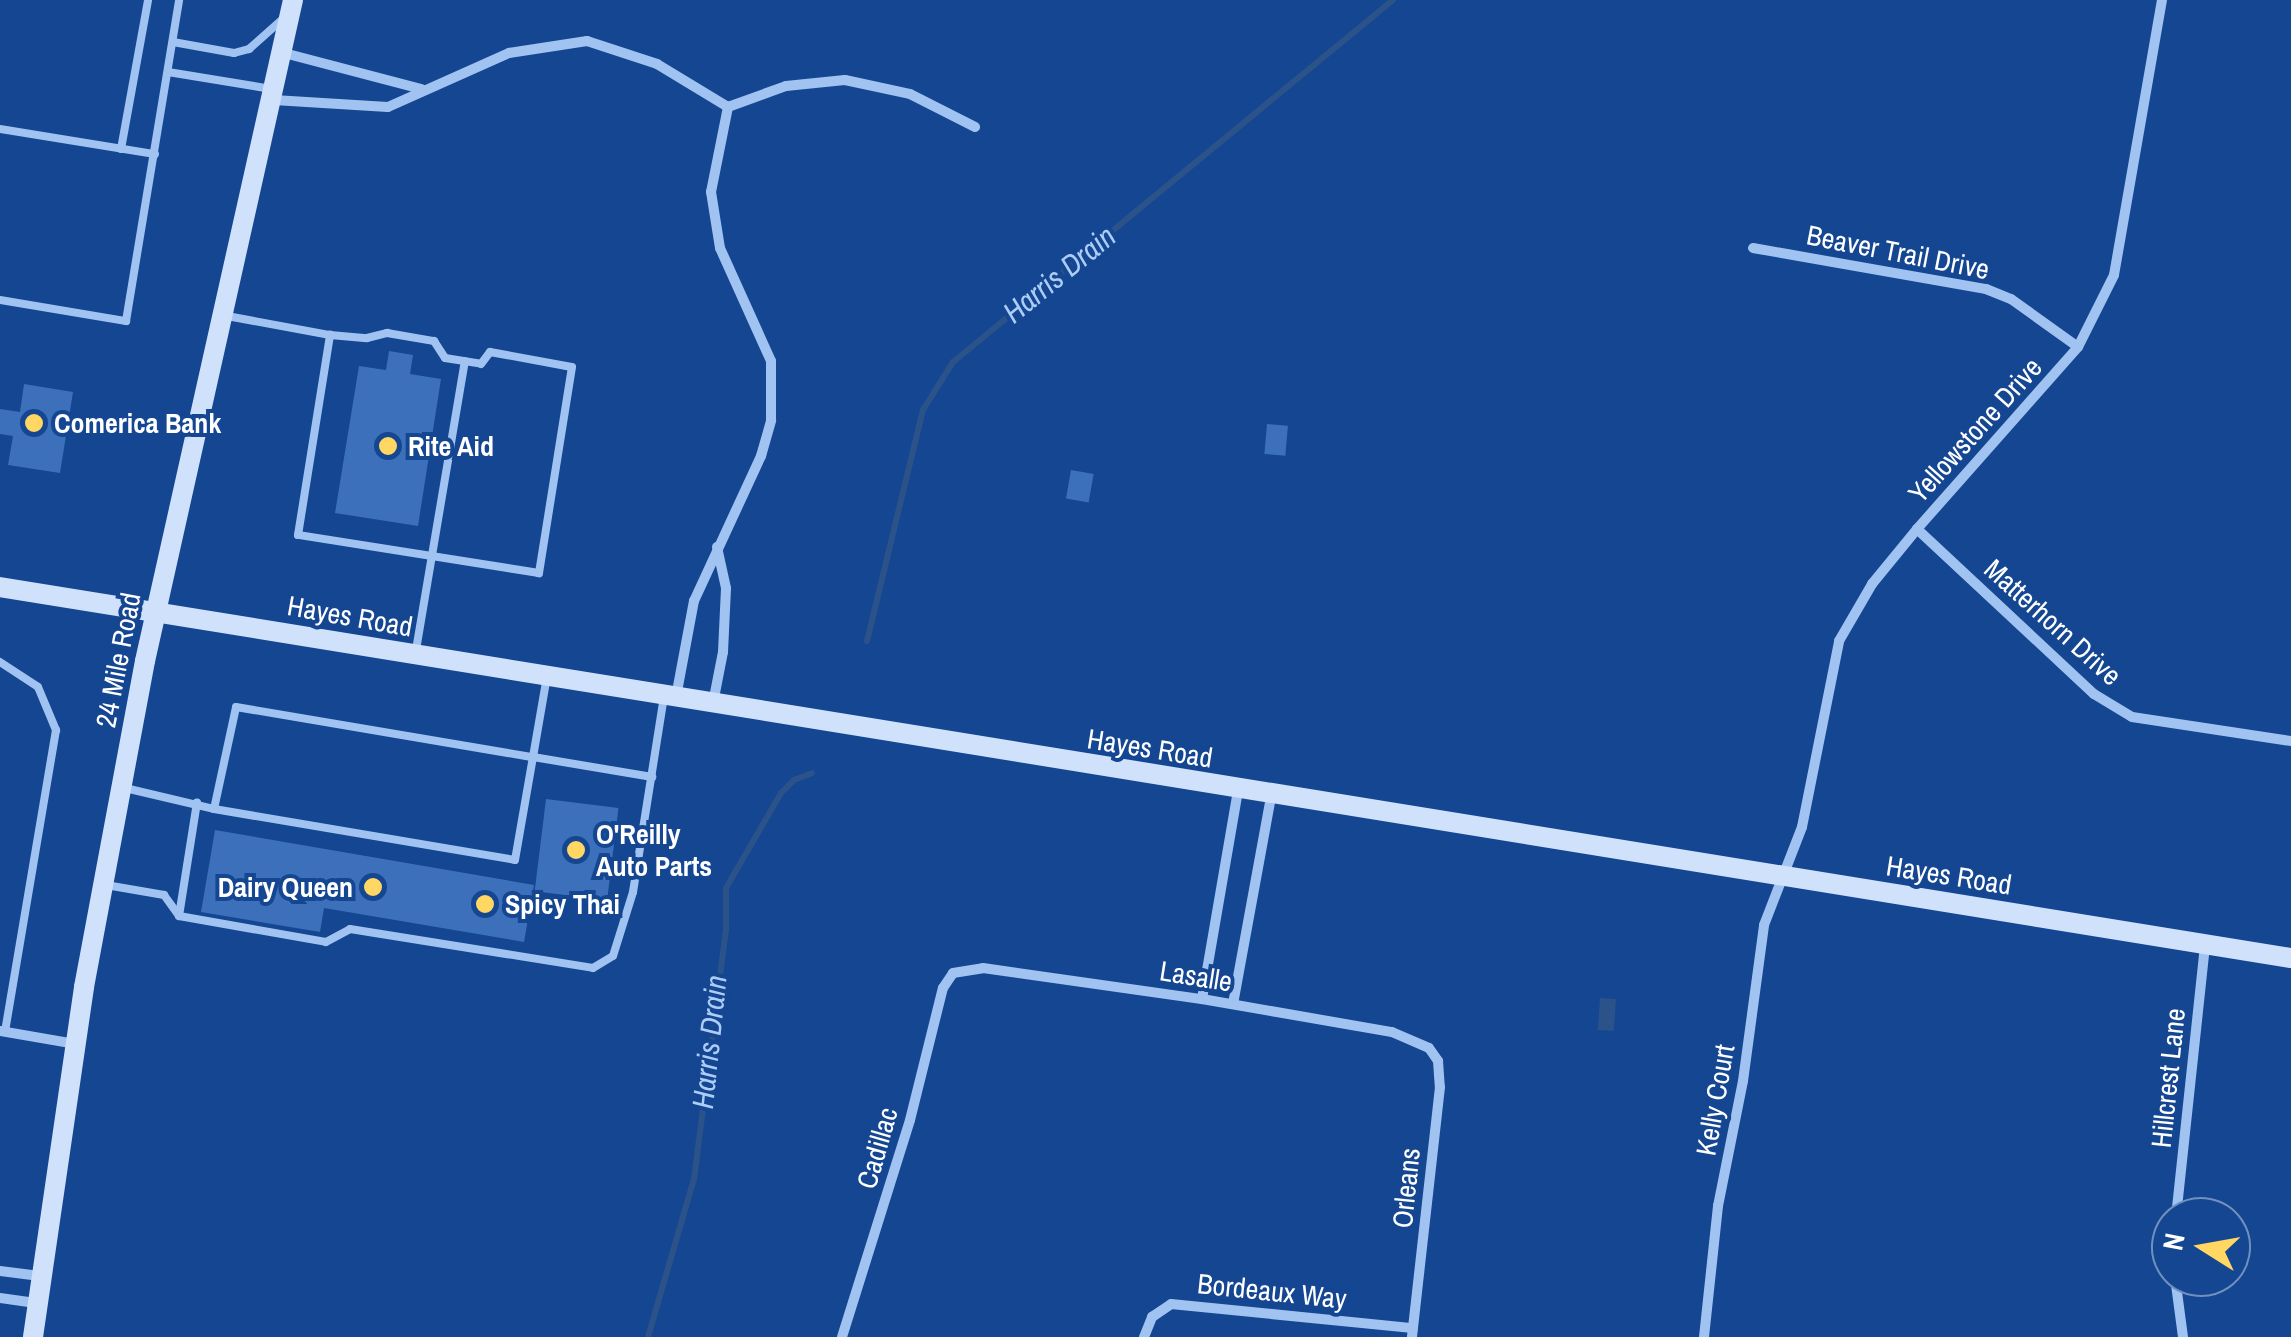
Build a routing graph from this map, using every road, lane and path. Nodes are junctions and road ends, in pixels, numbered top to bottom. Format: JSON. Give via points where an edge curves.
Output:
{"nodes":[{"id":1,"x":148,"y":0,"type":"edge"},
{"id":2,"x":180,"y":0,"type":"edge"},
{"id":3,"x":2162,"y":0,"type":"edge"},
{"id":4,"x":292,"y":6,"type":"edge"},
{"id":5,"x":172,"y":42,"type":"junction"},
{"id":6,"x":284,"y":53,"type":"junction"},
{"id":7,"x":168,"y":72,"type":"junction"},
{"id":8,"x":422,"y":90,"type":"junction"},
{"id":9,"x":275,"y":95,"type":"junction"},
{"id":10,"x":728,"y":106,"type":"junction"},
{"id":11,"x":975,"y":127,"type":"dead end"},
{"id":12,"x":0,"y":129,"type":"edge"},
{"id":13,"x":122,"y":149,"type":"junction"},
{"id":14,"x":154,"y":154,"type":"junction"},
{"id":15,"x":1753,"y":248,"type":"dead end"},
{"id":16,"x":0,"y":300,"type":"edge"},
{"id":17,"x":220,"y":314,"type":"junction"},
{"id":18,"x":330,"y":334,"type":"junction"},
{"id":19,"x":2078,"y":347,"type":"junction"},
{"id":20,"x":464,"y":361,"type":"junction"},
{"id":21,"x":1917,"y":529,"type":"junction"},
{"id":22,"x":717,"y":546,"type":"junction"},
{"id":23,"x":431,"y":557,"type":"junction"},
{"id":24,"x":0,"y":587,"type":"edge"},
{"id":25,"x":155,"y":611,"type":"junction"},
{"id":26,"x":415,"y":654,"type":"junction"},
{"id":27,"x":0,"y":662,"type":"edge"},
{"id":28,"x":547,"y":676,"type":"junction"},
{"id":29,"x":670,"y":697,"type":"junction"},
{"id":30,"x":712,"y":704,"type":"junction"},
{"id":31,"x":2291,"y":741,"type":"edge"},
{"id":32,"x":533,"y":757,"type":"junction"},
{"id":33,"x":652,"y":777,"type":"junction"},
{"id":34,"x":120,"y":787,"type":"junction"},
{"id":35,"x":1238,"y":790,"type":"junction"},
{"id":36,"x":1271,"y":796,"type":"junction"},
{"id":37,"x":198,"y":802,"type":"junction"},
{"id":38,"x":214,"y":809,"type":"junction"},
{"id":39,"x":1784,"y":875,"type":"junction"},
{"id":40,"x":103,"y":884,"type":"junction"},
{"id":41,"x":178,"y":916,"type":"junction"},
{"id":42,"x":2205,"y":944,"type":"junction"},
{"id":43,"x":2291,"y":958,"type":"edge"},
{"id":44,"x":954,"y":973,"type":"joint"},
{"id":45,"x":1202,"y":998,"type":"junction"},
{"id":46,"x":1233,"y":1004,"type":"junction"},
{"id":47,"x":2,"y":1031,"type":"edge"},
{"id":48,"x":75,"y":1044,"type":"junction"},
{"id":49,"x":1428,"y":1048,"type":"joint"},
{"id":50,"x":2178,"y":1197,"type":"edge"},
{"id":51,"x":0,"y":1271,"type":"edge"},
{"id":52,"x":40,"y":1276,"type":"junction"},
{"id":53,"x":2177,"y":1297,"type":"edge"},
{"id":54,"x":0,"y":1298,"type":"edge"},
{"id":55,"x":36,"y":1304,"type":"junction"},
{"id":56,"x":1413,"y":1332,"type":"edge"},
{"id":57,"x":33,"y":1337,"type":"edge"},
{"id":58,"x":842,"y":1337,"type":"edge"},
{"id":59,"x":1144,"y":1337,"type":"edge"},
{"id":60,"x":1704,"y":1337,"type":"edge"},
{"id":61,"x":2183,"y":1337,"type":"edge"}],
"edges":[{"from":1,"to":13,"type":"lane"},
{"from":2,"to":5,"type":"lane"},
{"from":3,"to":19,"type":"street","name":"Yellowstone Drive","via":[[2114,275]]},
{"from":4,"to":5,"type":"lane","via":[[250,48],[234,52]]},
{"from":4,"to":6,"type":"street","name":"24 Mile Road"},
{"from":5,"to":7,"type":"lane"},
{"from":6,"to":8,"type":"street"},
{"from":6,"to":9,"type":"street","name":"24 Mile Road"},
{"from":7,"to":9,"type":"lane"},
{"from":7,"to":14,"type":"lane"},
{"from":8,"to":9,"type":"street","via":[[388,107]]},
{"from":8,"to":10,"type":"street","via":[[509,53],[586,40],[657,64]]},
{"from":9,"to":17,"type":"street","name":"24 Mile Road"},
{"from":10,"to":11,"type":"street","via":[[786,86],[846,80],[910,94]]},
{"from":10,"to":22,"type":"street","via":[[712,192],[720,248],[771,361],[772,420]]},
{"from":12,"to":13,"type":"lane"},
{"from":13,"to":14,"type":"lane"},
{"from":14,"to":16,"type":"lane","via":[[126,322]]},
{"from":15,"to":19,"type":"street","name":"Beaver Trail Drive","via":[[1986,289],[2012,299]]},
{"from":17,"to":18,"type":"lane"},
{"from":17,"to":25,"type":"street","name":"24 Mile Road"},
{"from":18,"to":20,"type":"lane","via":[[434,341],[445,358]]},
{"from":18,"to":23,"type":"lane","via":[[298,536]]},
{"from":19,"to":21,"type":"street","name":"Yellowstone Drive"},
{"from":20,"to":23,"type":"lane"},
{"from":20,"to":23,"type":"lane","via":[[481,364],[490,352],[572,367],[539,572]]},
{"from":21,"to":31,"type":"street","name":"Matterhorn Drive","via":[[2094,694],[2132,717]]},
{"from":21,"to":39,"type":"street","name":"Yellowstone Drive","via":[[1872,584],[1838,641],[1802,828]]},
{"from":22,"to":29,"type":"street","via":[[694,601]]},
{"from":22,"to":30,"type":"street","via":[[726,588]]},
{"from":23,"to":26,"type":"lane"},
{"from":24,"to":25,"type":"street","name":"Hayes Road"},
{"from":25,"to":26,"type":"street","name":"Hayes Road"},
{"from":25,"to":34,"type":"street","name":"24 Mile Road"},
{"from":26,"to":28,"type":"street","name":"Hayes Road"},
{"from":27,"to":47,"type":"lane","via":[[38,686],[56,730]]},
{"from":28,"to":29,"type":"street","name":"Hayes Road"},
{"from":28,"to":32,"type":"lane"},
{"from":29,"to":30,"type":"street","name":"Hayes Road"},
{"from":29,"to":33,"type":"lane"},
{"from":30,"to":35,"type":"street","name":"Hayes Road"},
{"from":32,"to":33,"type":"lane"},
{"from":32,"to":38,"type":"lane","via":[[236,707]]},
{"from":32,"to":38,"type":"lane","via":[[515,860]]},
{"from":33,"to":41,"type":"lane","via":[[633,892],[613,956],[593,968],[350,930],[326,942]]},
{"from":34,"to":37,"type":"lane"},
{"from":34,"to":40,"type":"street","name":"24 Mile Road"},
{"from":35,"to":36,"type":"street","name":"Hayes Road"},
{"from":35,"to":45,"type":"street"},
{"from":36,"to":39,"type":"street","name":"Hayes Road"},
{"from":36,"to":46,"type":"street"},
{"from":37,"to":38,"type":"lane"},
{"from":37,"to":41,"type":"lane"},
{"from":39,"to":42,"type":"street","name":"Hayes Road"},
{"from":39,"to":60,"type":"street","name":"Kelly Court","via":[[1764,924]]},
{"from":40,"to":41,"type":"lane","via":[[164,895]]},
{"from":40,"to":48,"type":"street","name":"24 Mile Road"},
{"from":42,"to":43,"type":"street","name":"Hayes Road"},
{"from":42,"to":50,"type":"street","name":"Hillcrest Lane"},
{"from":44,"to":45,"type":"street","name":"Lasalle","via":[[998,968]]},
{"from":44,"to":58,"type":"street","name":"Cadillac","via":[[935,1010],[910,1120]]},
{"from":45,"to":46,"type":"street","name":"Lasalle"},
{"from":46,"to":49,"type":"street","name":"Lasalle","via":[[1392,1032]]},
{"from":47,"to":48,"type":"street"},
{"from":48,"to":52,"type":"street","name":"24 Mile Road"},
{"from":49,"to":56,"type":"street","name":"Orleans","via":[[1438,1061],[1440,1086]]},
{"from":51,"to":52,"type":"street"},
{"from":52,"to":55,"type":"street","name":"24 Mile Road"},
{"from":53,"to":61,"type":"street"},
{"from":54,"to":55,"type":"street"},
{"from":55,"to":57,"type":"street","name":"24 Mile Road"},
{"from":56,"to":59,"type":"street","name":"Bordeaux Way","via":[[1171,1304],[1152,1317]]}]}
